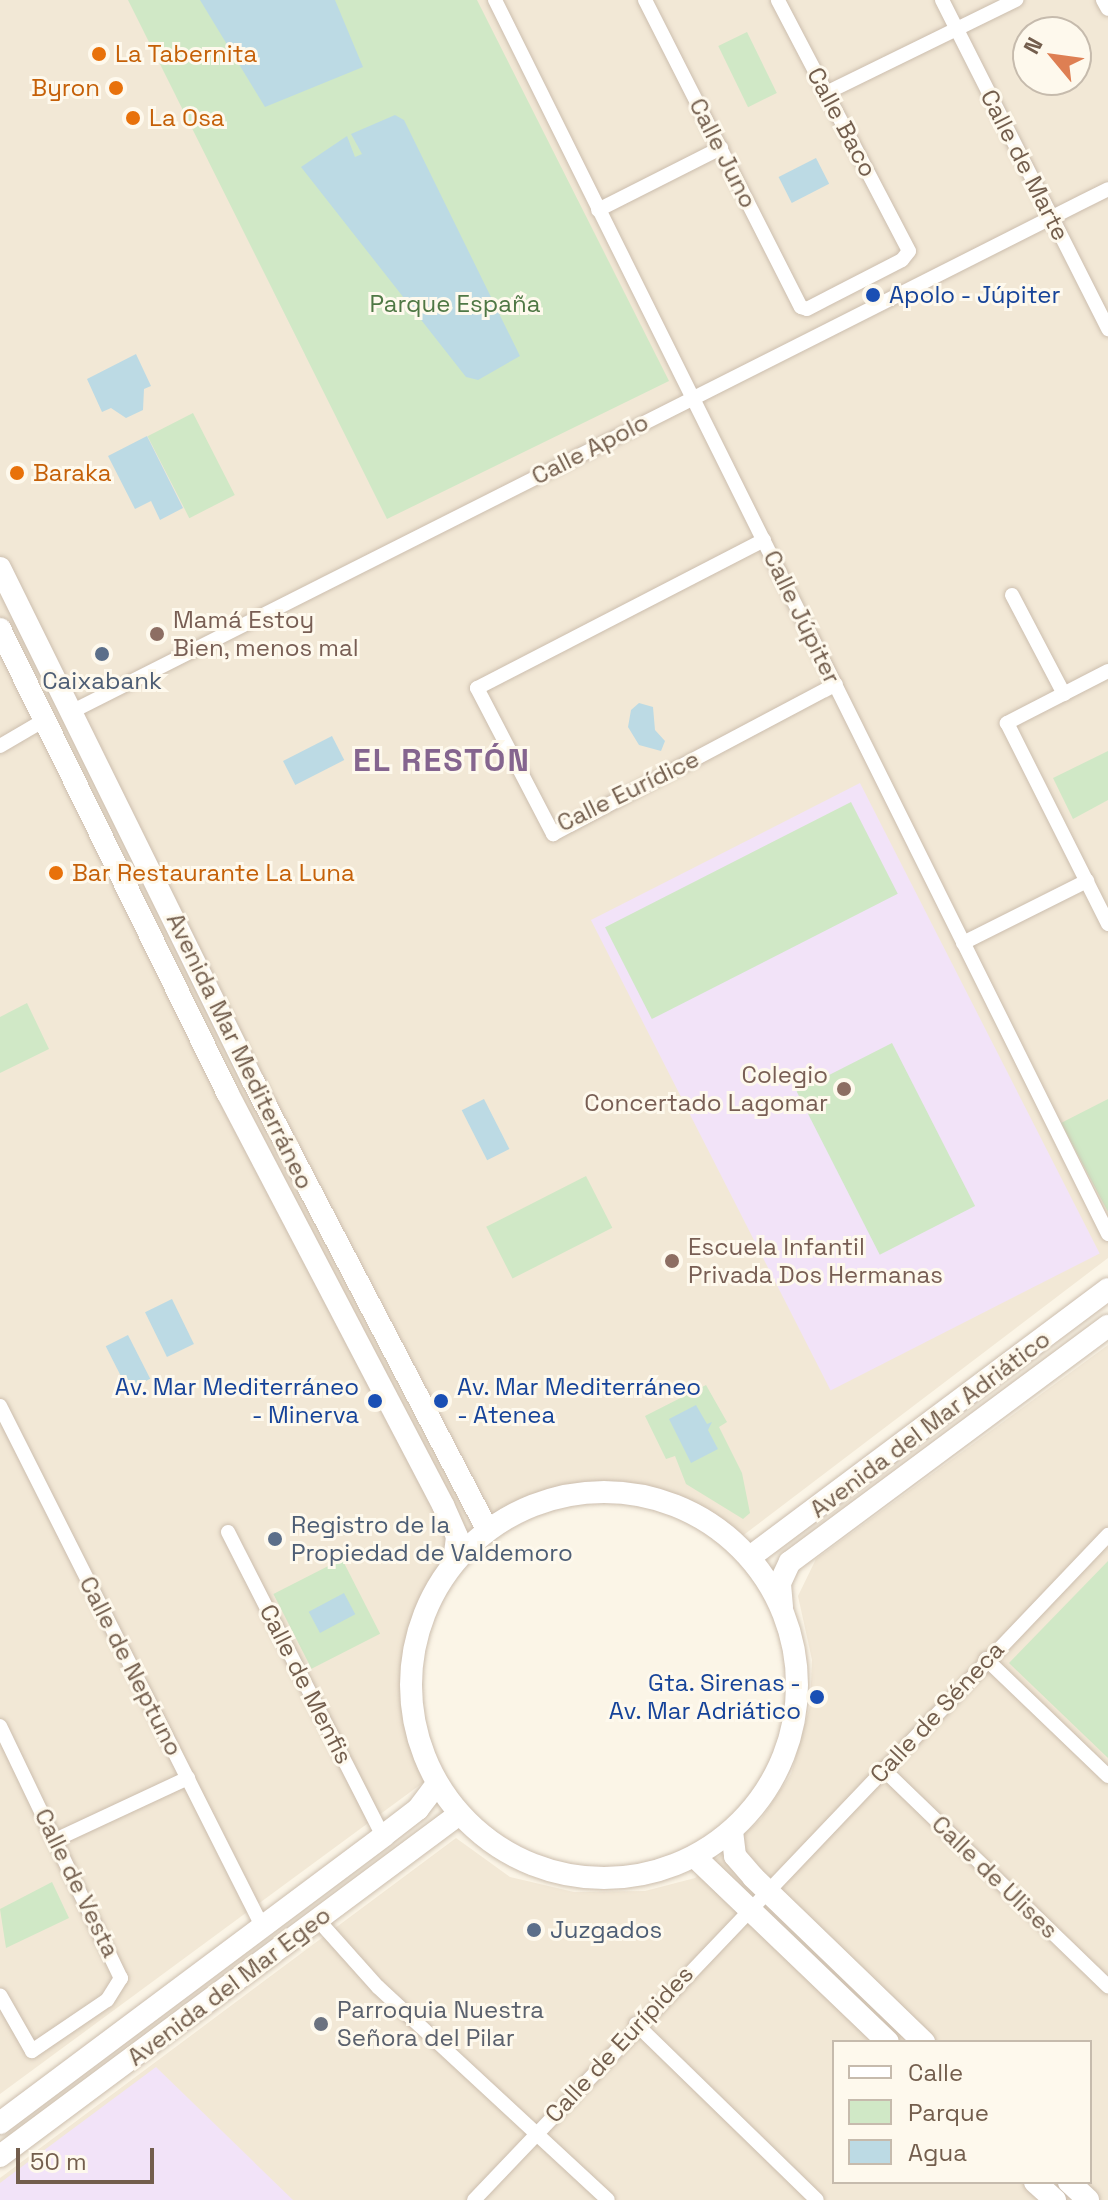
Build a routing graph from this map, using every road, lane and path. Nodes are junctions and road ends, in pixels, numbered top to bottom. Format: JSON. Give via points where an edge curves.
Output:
{"nodes":[{"id":1,"x":495,"y":0,"type":"edge"},
{"id":2,"x":645,"y":0,"type":"edge"},
{"id":3,"x":778,"y":0,"type":"edge"},
{"id":4,"x":942,"y":0,"type":"edge"},
{"id":5,"x":1016,"y":0,"type":"edge"},
{"id":6,"x":1103,"y":0,"type":"edge"},
{"id":7,"x":1108,"y":9,"type":"edge"},
{"id":8,"x":957,"y":29,"type":"junction"},
{"id":9,"x":826,"y":93,"type":"junction"},
{"id":10,"x":721,"y":148,"type":"junction"},
{"id":11,"x":1108,"y":189,"type":"edge"},
{"id":12,"x":598,"y":210,"type":"junction"},
{"id":13,"x":1051,"y":217,"type":"junction"},
{"id":14,"x":801,"y":307,"type":"joint"},
{"id":15,"x":1108,"y":329,"type":"edge"},
{"id":16,"x":692,"y":396,"type":"junction"},
{"id":17,"x":764,"y":540,"type":"junction"},
{"id":18,"x":0,"y":568,"type":"edge"},
{"id":19,"x":1012,"y":595,"type":"dead end"},
{"id":20,"x":0,"y":629,"type":"edge"},
{"id":21,"x":1108,"y":671,"type":"edge"},
{"id":22,"x":836,"y":684,"type":"junction"},
{"id":23,"x":1064,"y":694,"type":"junction"},
{"id":24,"x":73,"y":711,"type":"junction"},
{"id":25,"x":46,"y":719,"type":"junction"},
{"id":26,"x":0,"y":746,"type":"edge"},
{"id":27,"x":1087,"y":881,"type":"junction"},
{"id":28,"x":1108,"y":924,"type":"edge"},
{"id":29,"x":963,"y":943,"type":"junction"},
{"id":30,"x":1108,"y":1234,"type":"edge"},
{"id":31,"x":1108,"y":1289,"type":"edge"},
{"id":32,"x":1108,"y":1326,"type":"edge"},
{"id":33,"x":0,"y":1406,"type":"edge"},
{"id":34,"x":4,"y":1423,"type":"edge"},
{"id":35,"x":487,"y":1529,"type":"junction"},
{"id":36,"x":228,"y":1532,"type":"dead end"},
{"id":37,"x":1108,"y":1535,"type":"edge"},
{"id":38,"x":750,"y":1557,"type":"junction"},
{"id":39,"x":454,"y":1561,"type":"junction"},
{"id":40,"x":782,"y":1608,"type":"junction"},
{"id":41,"x":986,"y":1659,"type":"junction"},
{"id":42,"x":0,"y":1726,"type":"edge"},
{"id":43,"x":883,"y":1769,"type":"junction"},
{"id":44,"x":1108,"y":1776,"type":"edge"},
{"id":45,"x":188,"y":1778,"type":"junction"},
{"id":46,"x":436,"y":1785,"type":"junction"},
{"id":47,"x":458,"y":1815,"type":"junction"},
{"id":48,"x":732,"y":1831,"type":"junction"},
{"id":49,"x":383,"y":1836,"type":"junction"},
{"id":50,"x":55,"y":1840,"type":"junction"},
{"id":51,"x":695,"y":1857,"type":"junction"},
{"id":52,"x":767,"y":1890,"type":"junction"},
{"id":53,"x":749,"y":1908,"type":"junction"},
{"id":54,"x":318,"y":1920,"type":"junction"},
{"id":55,"x":262,"y":1926,"type":"junction"},
{"id":56,"x":1108,"y":1986,"type":"edge"},
{"id":57,"x":0,"y":1995,"type":"edge"},
{"id":58,"x":636,"y":2024,"type":"junction"},
{"id":59,"x":886,"y":2040,"type":"edge"},
{"id":60,"x":922,"y":2040,"type":"edge"},
{"id":61,"x":0,"y":2123,"type":"edge"},
{"id":62,"x":537,"y":2131,"type":"junction"},
{"id":63,"x":0,"y":2156,"type":"edge"},
{"id":64,"x":1037,"y":2184,"type":"edge"},
{"id":65,"x":1071,"y":2184,"type":"edge"},
{"id":66,"x":474,"y":2200,"type":"edge"},
{"id":67,"x":608,"y":2200,"type":"edge"},
{"id":68,"x":817,"y":2200,"type":"edge"},
{"id":69,"x":1055,"y":2200,"type":"edge"},
{"id":70,"x":1088,"y":2200,"type":"edge"}],
"edges":[{"from":1,"to":12,"type":"street","name":"Calle Júpiter"},
{"from":2,"to":10,"type":"street","name":"Calle Juno"},
{"from":3,"to":9,"type":"street","name":"Calle Baco"},
{"from":4,"to":8,"type":"street","name":"Calle de Marte"},
{"from":5,"to":8,"type":"street"},
{"from":6,"to":7,"type":"street"},
{"from":8,"to":9,"type":"street"},
{"from":8,"to":13,"type":"street","name":"Calle de Marte"},
{"from":9,"to":14,"type":"street","name":"Calle Baco","via":[[909,251],[902,260],[814,307]]},
{"from":10,"to":12,"type":"street"},
{"from":10,"to":14,"type":"street","name":"Calle Juno"},
{"from":11,"to":13,"type":"street","name":"Calle Apolo"},
{"from":12,"to":16,"type":"street","name":"Calle Júpiter"},
{"from":13,"to":15,"type":"street","name":"Calle de Marte"},
{"from":13,"to":16,"type":"street","name":"Calle Apolo"},
{"from":16,"to":17,"type":"street","name":"Calle Júpiter"},
{"from":16,"to":24,"type":"street","name":"Calle Apolo"},
{"from":17,"to":22,"type":"street","name":"Calle Júpiter"},
{"from":17,"to":22,"type":"street","name":"Calle Eurídice","via":[[477,688],[553,834]]},
{"from":18,"to":24,"type":"street","name":"Avenida Mar Mediterráneo"},
{"from":19,"to":23,"type":"street"},
{"from":20,"to":25,"type":"street","name":"Avenida Mar Mediterráneo"},
{"from":21,"to":23,"type":"street"},
{"from":22,"to":29,"type":"street","name":"Calle Júpiter"},
{"from":23,"to":27,"type":"street","via":[[1007,723]]},
{"from":24,"to":35,"type":"street","name":"Avenida Mar Mediterráneo","via":[[253,1081]]},
{"from":25,"to":26,"type":"street"},
{"from":25,"to":39,"type":"street","name":"Avenida Mar Mediterráneo","via":[[227,1092],[443,1505],[457,1537]]},
{"from":27,"to":28,"type":"street"},
{"from":27,"to":29,"type":"street"},
{"from":29,"to":30,"type":"street","name":"Calle Júpiter"},
{"from":31,"to":38,"type":"street","name":"Avenida del Mar Adriático"},
{"from":32,"to":40,"type":"street","name":"Avenida del Mar Adriático","via":[[790,1562],[780,1583]]},
{"from":33,"to":34,"type":"street","name":"Calle de Neptuno"},
{"from":34,"to":45,"type":"street","name":"Calle de Neptuno"},
{"from":35,"to":38,"type":"street","via":[[538,1502],[595,1491],[653,1497],[706,1519]]},
{"from":35,"to":39,"type":"street"},
{"from":36,"to":49,"type":"street","name":"Calle de Menfis"},
{"from":37,"to":41,"type":"street","name":"Calle de Séneca"},
{"from":38,"to":40,"type":"street"},
{"from":39,"to":46,"type":"street","via":[[426,1607],[411,1658],[411,1712]]},
{"from":40,"to":48,"type":"street","via":[[797,1667],[793,1728],[771,1784]]},
{"from":41,"to":43,"type":"street","name":"Calle de Séneca"},
{"from":41,"to":44,"type":"street"},
{"from":42,"to":50,"type":"street","name":"Calle de Vesta"},
{"from":43,"to":52,"type":"street","name":"Calle de Séneca"},
{"from":43,"to":56,"type":"street","name":"Calle de Ulises"},
{"from":45,"to":50,"type":"street"},
{"from":45,"to":55,"type":"street","name":"Calle de Neptuno"},
{"from":46,"to":47,"type":"street"},
{"from":46,"to":49,"type":"street","via":[[418,1809]]},
{"from":47,"to":51,"type":"street","via":[[539,1869],[591,1880],[627,1879]]},
{"from":47,"to":54,"type":"street","name":"Avenida del Mar Egeo"},
{"from":48,"to":51,"type":"street"},
{"from":48,"to":52,"type":"street","via":[[735,1856]]},
{"from":49,"to":55,"type":"street"},
{"from":50,"to":57,"type":"street","name":"Calle de Vesta","via":[[121,1978],[107,2000],[32,2051]]},
{"from":51,"to":53,"type":"street"},
{"from":52,"to":53,"type":"street","name":"Calle de Eurípides"},
{"from":52,"to":60,"type":"street"},
{"from":53,"to":58,"type":"street","name":"Calle de Eurípides"},
{"from":53,"to":59,"type":"street"},
{"from":54,"to":62,"type":"street","via":[[378,1987]]},
{"from":54,"to":63,"type":"street","name":"Avenida del Mar Egeo"},
{"from":55,"to":61,"type":"street"},
{"from":58,"to":62,"type":"street","name":"Calle de Eurípides"},
{"from":58,"to":68,"type":"street"},
{"from":62,"to":66,"type":"street","name":"Calle de Eurípides"},
{"from":62,"to":67,"type":"street"},
{"from":64,"to":69,"type":"street"},
{"from":65,"to":70,"type":"street"}]}
